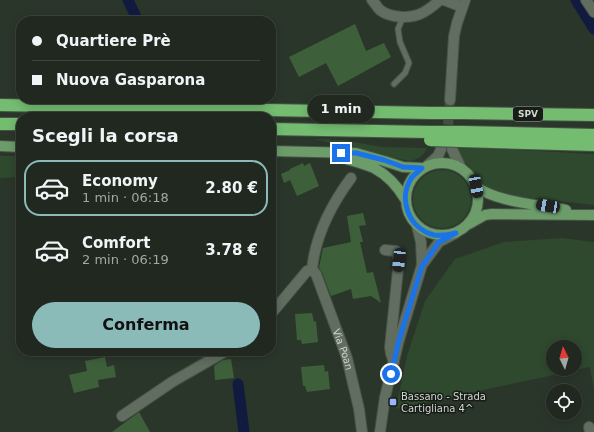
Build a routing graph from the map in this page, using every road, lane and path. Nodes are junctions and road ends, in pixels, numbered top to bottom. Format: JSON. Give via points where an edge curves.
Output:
{"nodes":[{"id":1,"x":372,"y":0,"type":"edge"},
{"id":2,"x":440,"y":0,"type":"edge"},
{"id":3,"x":444,"y":0,"type":"edge"},
{"id":4,"x":586,"y":0,"type":"edge"},
{"id":5,"x":464,"y":4,"type":"edge"},
{"id":6,"x":594,"y":12,"type":"edge"},
{"id":7,"x":403,"y":17,"type":"junction"},
{"id":8,"x":394,"y":84,"type":"dead end"},
{"id":9,"x":450,"y":100,"type":"tunnel mouth"},
{"id":10,"x":0,"y":105,"type":"edge"},
{"id":11,"x":594,"y":115,"type":"edge"},
{"id":12,"x":0,"y":124,"type":"edge"},
{"id":13,"x":16,"y":124,"type":"edge"},
{"id":14,"x":276,"y":129,"type":"edge"},
{"id":15,"x":429,"y":136,"type":"junction"},
{"id":16,"x":591,"y":141,"type":"edge"},
{"id":17,"x":0,"y":146,"type":"edge"},
{"id":18,"x":16,"y":147,"type":"edge"},
{"id":19,"x":441,"y":149,"type":"tunnel mouth"},
{"id":20,"x":452,"y":149,"type":"tunnel mouth"},
{"id":21,"x":276,"y":151,"type":"edge"},
{"id":22,"x":326,"y":153,"type":"junction"},
{"id":23,"x":425,"y":167,"type":"junction"},
{"id":24,"x":461,"y":168,"type":"junction"},
{"id":25,"x":351,"y":178,"type":"dead end"},
{"id":26,"x":476,"y":186,"type":"junction"},
{"id":27,"x":405,"y":199,"type":"junction"},
{"id":28,"x":594,"y":215,"type":"edge"},
{"id":29,"x":469,"y":224,"type":"junction"},
{"id":30,"x":417,"y":226,"type":"junction"},
{"id":31,"x":456,"y":233,"type":"junction"},
{"id":32,"x":386,"y":250,"type":"dead end"},
{"id":33,"x":422,"y":266,"type":"junction"},
{"id":34,"x":312,"y":270,"type":"junction"},
{"id":35,"x":276,"y":308,"type":"edge"},
{"id":36,"x":217,"y":356,"type":"edge"},
{"id":37,"x":394,"y":362,"type":"junction"},
{"id":38,"x":122,"y":416,"type":"dead end"},
{"id":39,"x":362,"y":432,"type":"edge"},
{"id":40,"x":380,"y":432,"type":"edge"}],
"edges":[{"from":1,"to":7,"type":"street","via":[[381,10]]},
{"from":2,"to":7,"type":"street","via":[[422,14]]},
{"from":3,"to":5,"type":"street"},
{"from":4,"to":6,"type":"street"},
{"from":5,"to":9,"type":"street","via":[[454,36]]},
{"from":7,"to":8,"type":"lane","via":[[398,29],[400,42],[409,63],[405,73]]},
{"from":10,"to":11,"type":"highway","number":"SPV","bridge":true},
{"from":12,"to":13,"type":"highway"},
{"from":14,"to":15,"type":"highway","number":"SPV"},
{"from":15,"to":16,"type":"highway","bridge":true},
{"from":15,"to":16,"type":"highway","number":"SPV","bridge":true,"via":[[462,132]]},
{"from":17,"to":18,"type":"main road"},
{"from":19,"to":23,"type":"street","via":[[438,156]]},
{"from":20,"to":24,"type":"street"},
{"from":21,"to":22,"type":"main road"},
{"from":22,"to":23,"type":"main road","via":[[356,153],[403,167]]},
{"from":22,"to":27,"type":"main road","via":[[375,168],[400,189]]},
{"from":23,"to":24,"type":"main road","via":[[439,162]]},
{"from":23,"to":27,"type":"main road","via":[[413,177],[407,187]]},
{"from":24,"to":26,"type":"main road"},
{"from":25,"to":34,"type":"street","via":[[321,229],[313,254]]},
{"from":26,"to":28,"type":"main road","via":[[488,194],[503,199]]},
{"from":26,"to":29,"type":"main road","via":[[479,199],[476,212]]},
{"from":27,"to":30,"type":"main road","via":[[406,209]]},
{"from":28,"to":29,"type":"main road","via":[[492,214]]},
{"from":29,"to":31,"type":"main road"},
{"from":30,"to":31,"type":"main road","via":[[435,235]]},
{"from":30,"to":33,"type":"street"},
{"from":31,"to":33,"type":"street","via":[[439,242]]},
{"from":32,"to":37,"type":"street","via":[[396,251],[399,260],[390,347]]},
{"from":33,"to":37,"type":"street"},
{"from":34,"to":35,"type":"street","via":[[307,271]]},
{"from":34,"to":39,"type":"street","name":"Via Poan","via":[[316,274],[347,358]]},
{"from":36,"to":38,"type":"street","via":[[172,382]]},
{"from":37,"to":40,"type":"street"}]}
